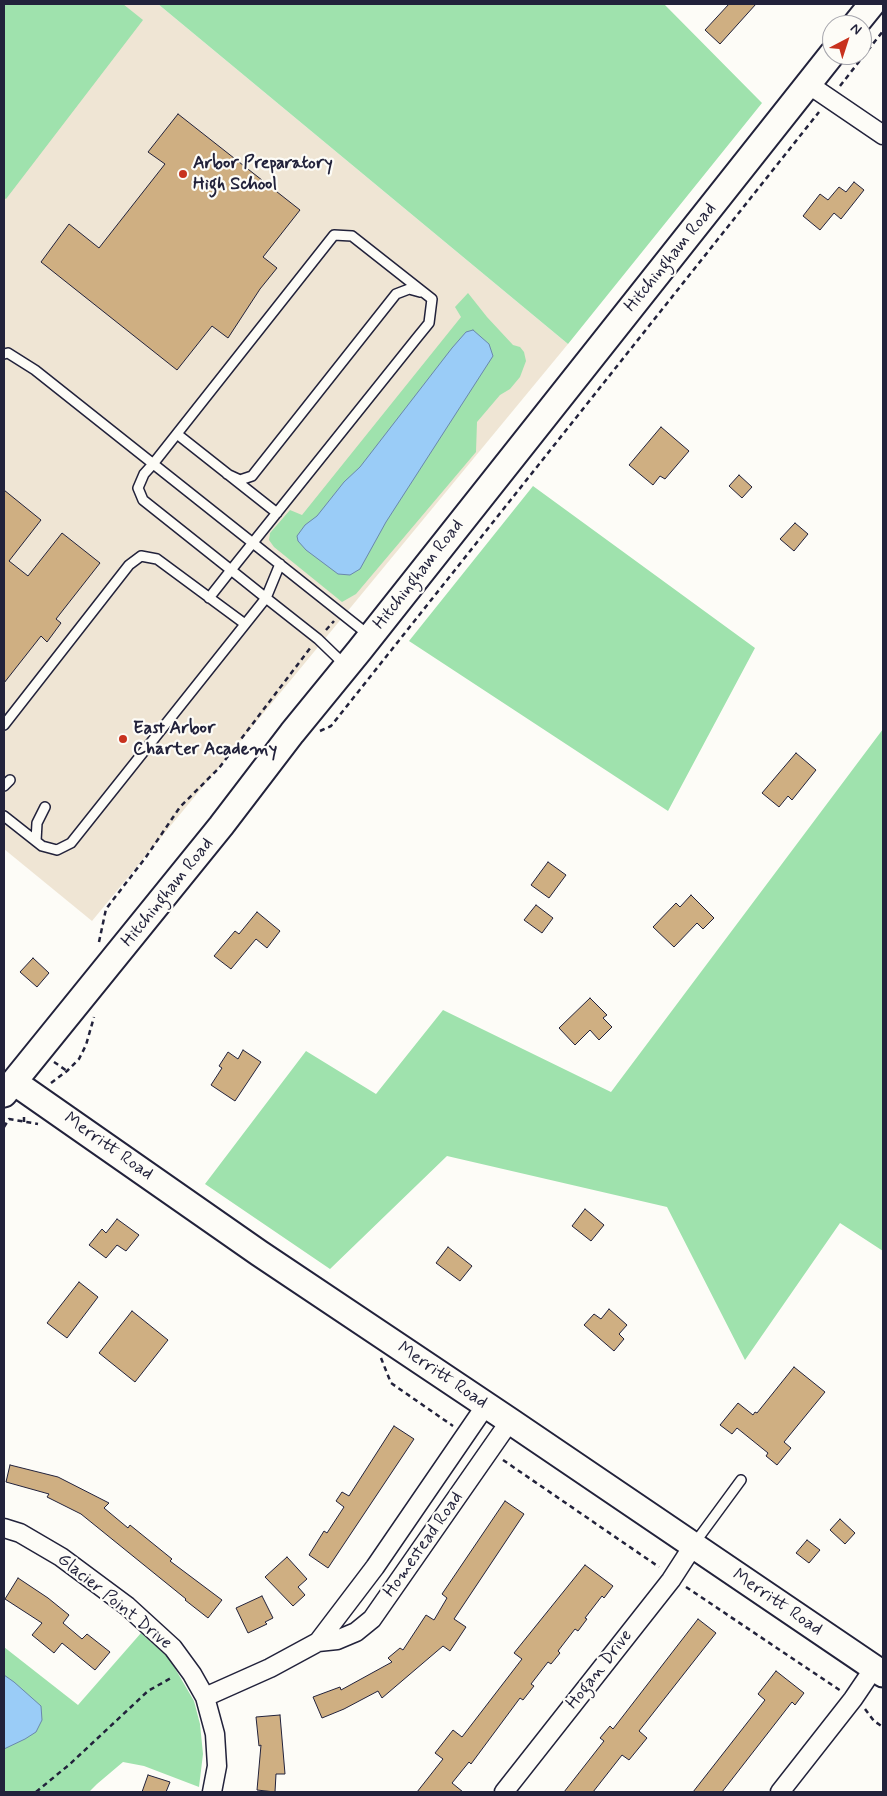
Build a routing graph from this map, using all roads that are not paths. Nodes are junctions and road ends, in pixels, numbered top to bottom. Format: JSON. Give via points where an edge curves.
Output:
{"nodes":[{"id":1,"x":872,"y":4,"type":"edge"},
{"id":2,"x":863,"y":15,"type":"edge"},
{"id":3,"x":823,"y":65,"type":"edge"},
{"id":4,"x":808,"y":84,"type":"junction"},
{"id":5,"x":883,"y":134,"type":"edge"},
{"id":6,"x":423,"y":292,"type":"junction"},
{"id":7,"x":4,"y":354,"type":"edge"},
{"id":8,"x":177,"y":434,"type":"junction"},
{"id":9,"x":153,"y":464,"type":"junction"},
{"id":10,"x":227,"y":474,"type":"junction"},
{"id":11,"x":277,"y":513,"type":"junction"},
{"id":12,"x":253,"y":543,"type":"junction"},
{"id":13,"x":280,"y":564,"type":"junction"},
{"id":14,"x":231,"y":570,"type":"junction"},
{"id":15,"x":209,"y":598,"type":"junction"},
{"id":16,"x":266,"y":598,"type":"junction"},
{"id":17,"x":245,"y":624,"type":"junction"},
{"id":18,"x":370,"y":636,"type":"junction"},
{"id":19,"x":346,"y":666,"type":"junction"},
{"id":20,"x":4,"y":725,"type":"edge"},
{"id":21,"x":45,"y":806,"type":"dead end"},
{"id":22,"x":4,"y":816,"type":"edge"},
{"id":23,"x":36,"y":842,"type":"junction"},
{"id":24,"x":7,"y":1083,"type":"edge"},
{"id":25,"x":486,"y":1405,"type":"junction"},
{"id":26,"x":510,"y":1421,"type":"junction"},
{"id":27,"x":742,"y":1480,"type":"dead end"},
{"id":28,"x":4,"y":1528,"type":"edge"},
{"id":29,"x":693,"y":1546,"type":"junction"},
{"id":30,"x":318,"y":1642,"type":"junction"},
{"id":31,"x":879,"y":1671,"type":"edge"},
{"id":32,"x":204,"y":1697,"type":"junction"},
{"id":33,"x":212,"y":1792,"type":"edge"},
{"id":34,"x":504,"y":1792,"type":"edge"},
{"id":35,"x":780,"y":1792,"type":"edge"}],
"edges":[{"from":1,"to":2,"type":"street"},
{"from":3,"to":4,"type":"street","name":"Hitchingham Road"},
{"from":4,"to":5,"type":"street"},
{"from":4,"to":18,"type":"street","name":"Hitchingham Road"},
{"from":6,"to":8,"type":"lane","via":[[352,236],[334,235]]},
{"from":6,"to":10,"type":"lane","via":[[408,289],[396,294],[252,476],[240,480]]},
{"from":6,"to":11,"type":"lane","via":[[432,299],[429,323]]},
{"from":7,"to":9,"type":"lane","via":[[8,353],[35,370]]},
{"from":8,"to":9,"type":"lane"},
{"from":8,"to":10,"type":"lane"},
{"from":9,"to":12,"type":"lane"},
{"from":9,"to":14,"type":"lane","via":[[138,488],[143,500]]},
{"from":10,"to":11,"type":"lane"},
{"from":11,"to":12,"type":"lane"},
{"from":12,"to":13,"type":"lane"},
{"from":12,"to":14,"type":"lane"},
{"from":13,"to":16,"type":"lane"},
{"from":13,"to":18,"type":"lane"},
{"from":14,"to":15,"type":"lane"},
{"from":14,"to":16,"type":"lane"},
{"from":15,"to":17,"type":"lane"},
{"from":15,"to":20,"type":"lane","via":[[157,559],[141,556],[129,565]]},
{"from":16,"to":17,"type":"lane"},
{"from":16,"to":19,"type":"lane"},
{"from":17,"to":23,"type":"lane","via":[[71,843],[57,850]]},
{"from":18,"to":19,"type":"street","name":"Hitchingham Road"},
{"from":19,"to":24,"type":"street","name":"Hitchingham Road","via":[[40,1052]]},
{"from":21,"to":23,"type":"lane","via":[[37,823]]},
{"from":22,"to":23,"type":"lane"},
{"from":24,"to":25,"type":"street","name":"Merritt Road","via":[[37,1098]]},
{"from":25,"to":26,"type":"street","name":"Merritt Road"},
{"from":25,"to":30,"type":"street","name":"Homestead Road","via":[[376,1567]]},
{"from":26,"to":29,"type":"street","name":"Merritt Road"},
{"from":26,"to":30,"type":"street","name":"Homestead Road","via":[[372,1619],[356,1632],[337,1640]]},
{"from":27,"to":29,"type":"lane"},
{"from":28,"to":32,"type":"street","name":"Glacier Point Drive","via":[[20,1533],[61,1556],[127,1606],[173,1648]]},
{"from":29,"to":31,"type":"street","name":"Merritt Road"},
{"from":29,"to":34,"type":"street","name":"Hogan Drive","via":[[673,1578]]},
{"from":30,"to":32,"type":"street","name":"Homestead Road","via":[[270,1668]]},
{"from":31,"to":35,"type":"street"},
{"from":32,"to":33,"type":"street","name":"Glacier Point Drive","via":[[215,1734],[217,1766]]}]}
